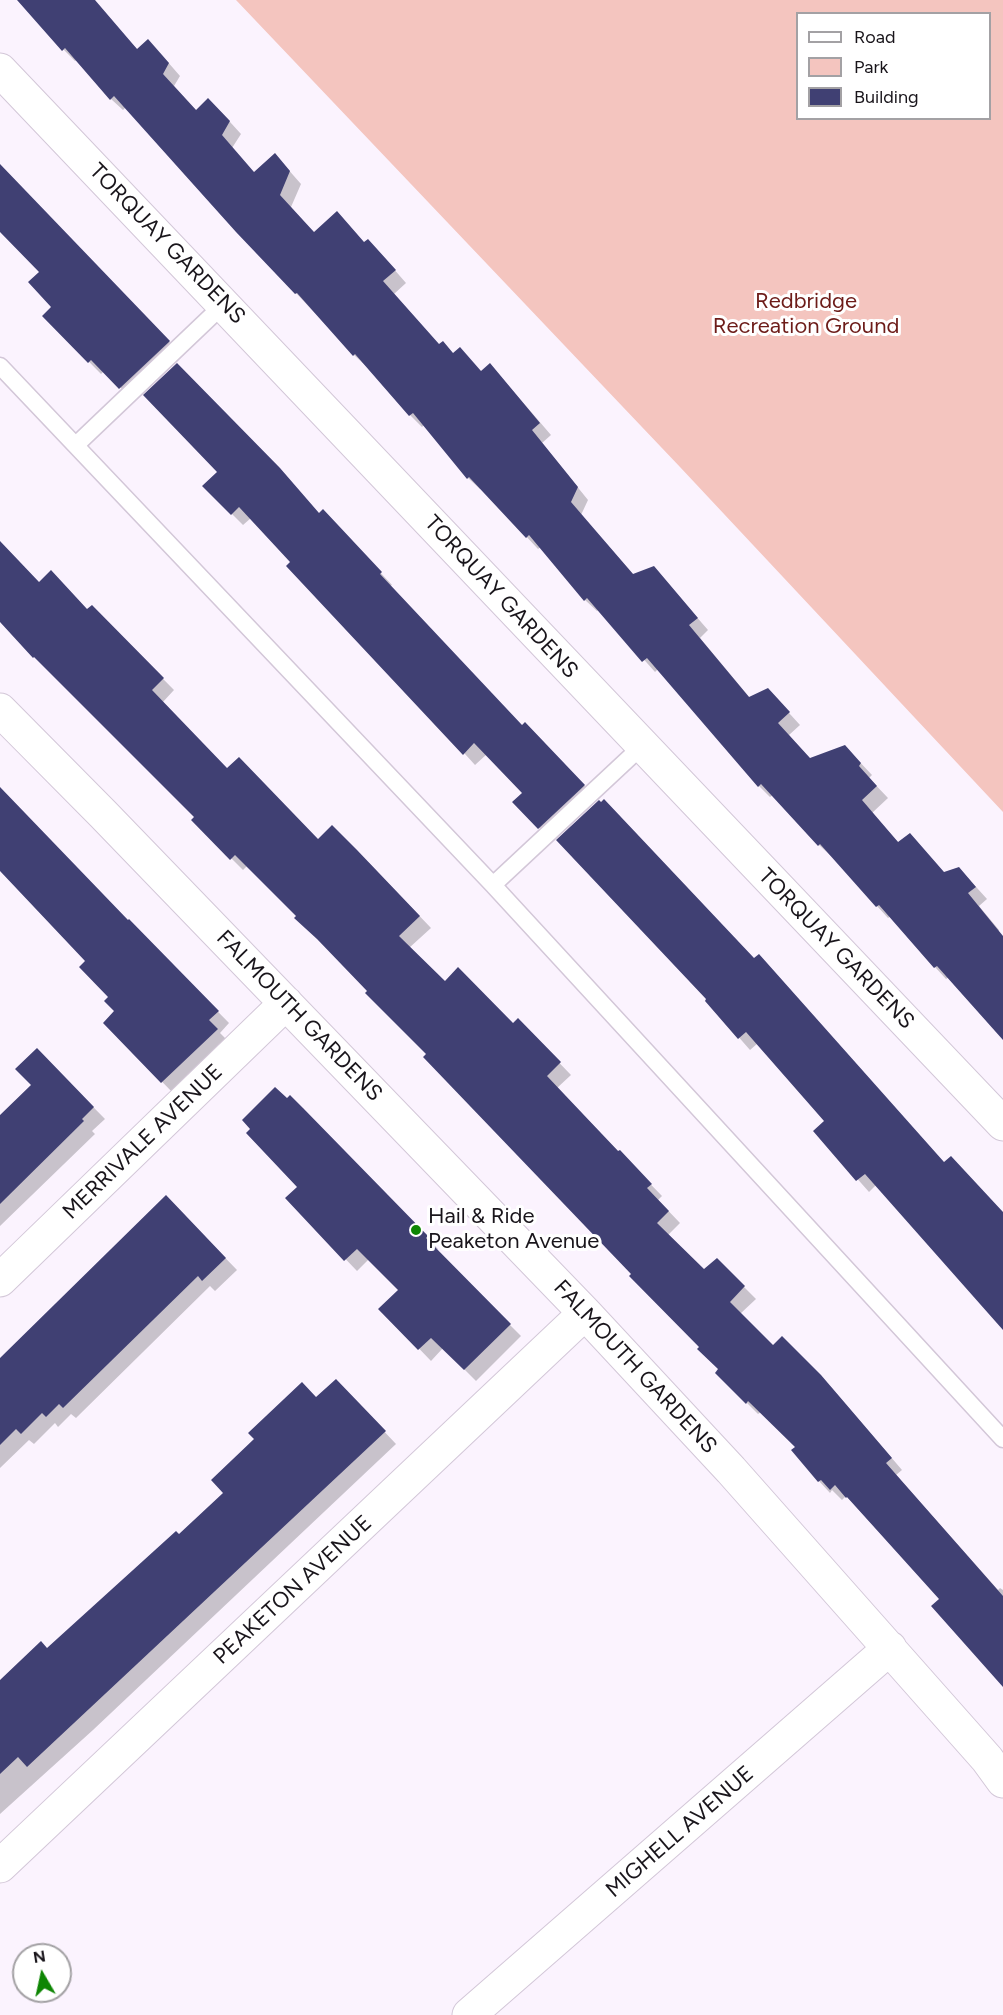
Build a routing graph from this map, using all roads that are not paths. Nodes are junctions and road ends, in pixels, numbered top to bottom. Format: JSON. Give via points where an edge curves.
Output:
{"nodes":[{"id":1,"x":0,"y":70,"type":"edge"},
{"id":2,"x":224,"y":304,"type":"junction"},
{"id":3,"x":0,"y":366,"type":"edge"},
{"id":4,"x":76,"y":445,"type":"junction"},
{"id":5,"x":0,"y":710,"type":"edge"},
{"id":6,"x":642,"y":746,"type":"junction"},
{"id":7,"x":494,"y":885,"type":"junction"},
{"id":8,"x":286,"y":1003,"type":"junction"},
{"id":9,"x":1003,"y":1124,"type":"edge"},
{"id":10,"x":0,"y":1280,"type":"edge"},
{"id":11,"x":585,"y":1313,"type":"junction"},
{"id":12,"x":1003,"y":1439,"type":"edge"},
{"id":13,"x":890,"y":1648,"type":"junction"},
{"id":14,"x":998,"y":1762,"type":"edge"},
{"id":15,"x":0,"y":1866,"type":"edge"},
{"id":16,"x":469,"y":2015,"type":"edge"}],
"edges":[{"from":1,"to":2,"type":"street","name":"TORQUAY GARDENS"},
{"from":2,"to":4,"type":"lane"},
{"from":2,"to":6,"type":"street","name":"TORQUAY GARDENS"},
{"from":3,"to":4,"type":"lane"},
{"from":4,"to":7,"type":"lane"},
{"from":5,"to":8,"type":"street","name":"FALMOUTH GARDENS"},
{"from":6,"to":7,"type":"lane"},
{"from":6,"to":9,"type":"street","name":"TORQUAY GARDENS"},
{"from":7,"to":12,"type":"lane"},
{"from":8,"to":10,"type":"street","name":"MERRIVALE AVENUE"},
{"from":8,"to":11,"type":"street","name":"FALMOUTH GARDENS"},
{"from":11,"to":13,"type":"street","name":"FALMOUTH GARDENS","via":[[732,1470]]},
{"from":11,"to":15,"type":"street","name":"PEAKETON AVENUE"},
{"from":13,"to":14,"type":"street","name":"FALMOUTH GARDENS"},
{"from":13,"to":16,"type":"street","name":"MIGHELL AVENUE"}]}
